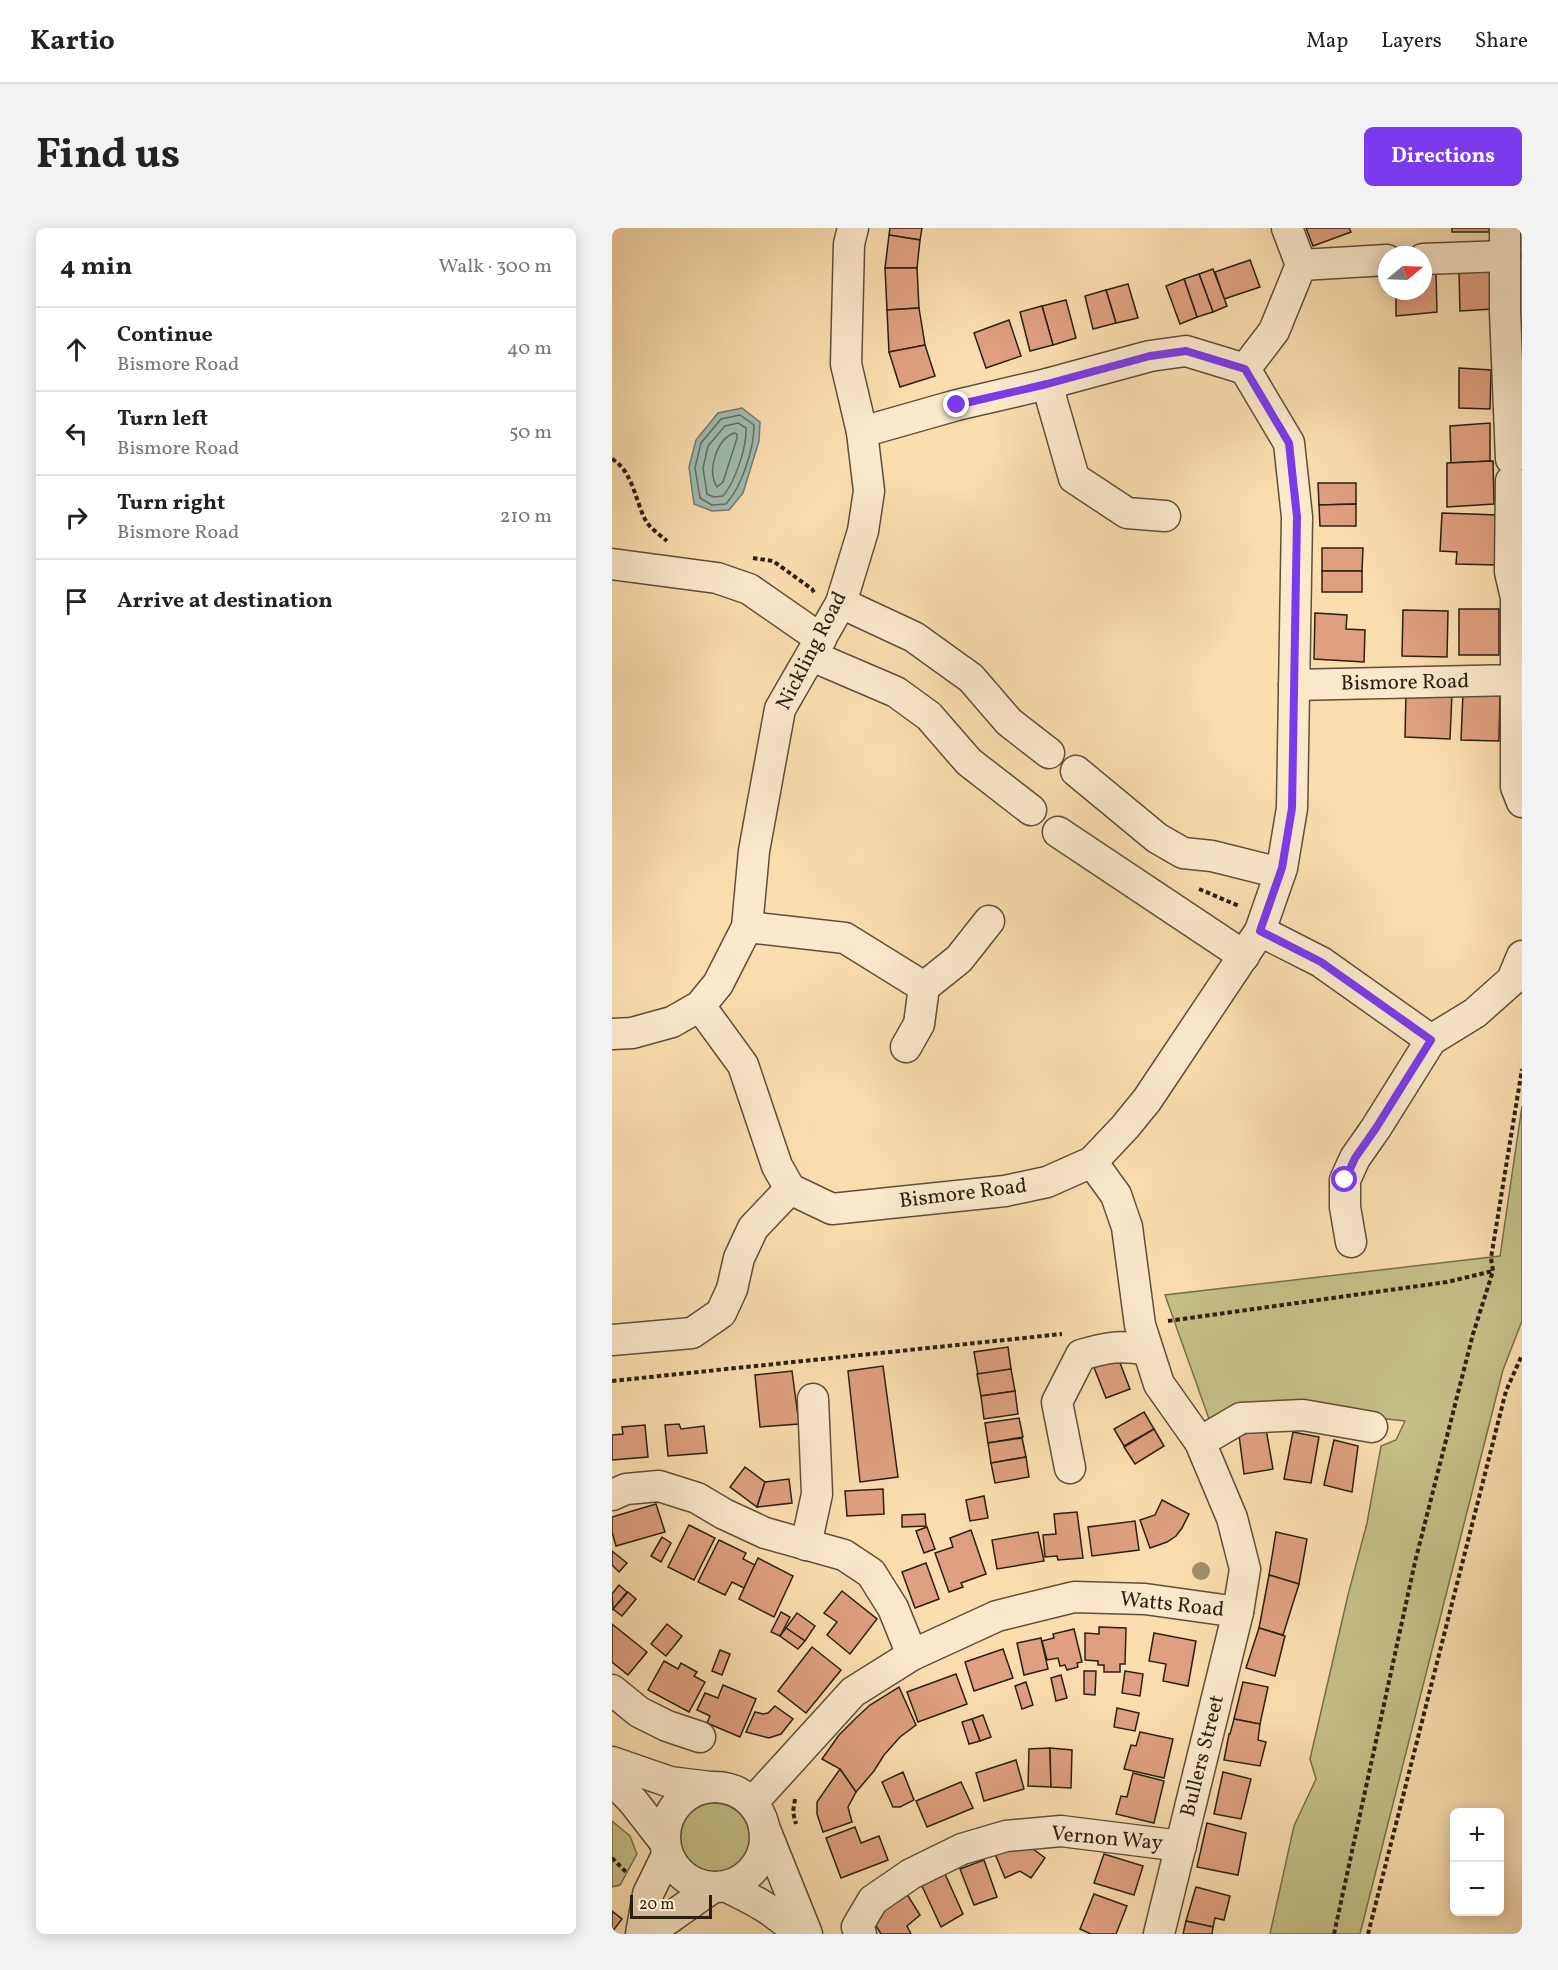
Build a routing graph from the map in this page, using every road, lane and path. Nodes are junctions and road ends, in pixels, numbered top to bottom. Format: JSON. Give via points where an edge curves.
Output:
{"nodes":[{"id":1,"x":853,"y":228,"type":"edge"},
{"id":2,"x":1287,"y":228,"type":"edge"},
{"id":3,"x":1505,"y":242,"type":"edge"},
{"id":4,"x":1432,"y":257,"type":"edge"},
{"id":5,"x":1378,"y":261,"type":"edge"},
{"id":6,"x":1301,"y":265,"type":"junction"},
{"id":7,"x":1245,"y":369,"type":"junction"},
{"id":8,"x":1047,"y":384,"type":"junction"},
{"id":9,"x":862,"y":432,"type":"junction"},
{"id":10,"x":1165,"y":516,"type":"dead end"},
{"id":11,"x":612,"y":564,"type":"edge"},
{"id":12,"x":841,"y":603,"type":"junction"},
{"id":13,"x":816,"y":647,"type":"junction"},
{"id":14,"x":1516,"y":680,"type":"junction"},
{"id":15,"x":1294,"y":685,"type":"junction"},
{"id":16,"x":1050,"y":753,"type":"dead end"},
{"id":17,"x":1076,"y":771,"type":"dead end"},
{"id":18,"x":1522,"y":802,"type":"edge"},
{"id":19,"x":1032,"y":810,"type":"dead end"},
{"id":20,"x":1058,"y":832,"type":"dead end"},
{"id":21,"x":1280,"y":873,"type":"junction"},
{"id":22,"x":989,"y":921,"type":"dead end"},
{"id":23,"x":747,"y":927,"type":"junction"},
{"id":24,"x":1260,"y":931,"type":"junction"},
{"id":25,"x":1244,"y":956,"type":"junction"},
{"id":26,"x":1522,"y":956,"type":"edge"},
{"id":27,"x":924,"y":987,"type":"junction"},
{"id":28,"x":700,"y":1006,"type":"junction"},
{"id":29,"x":612,"y":1034,"type":"edge"},
{"id":30,"x":1431,"y":1040,"type":"junction"},
{"id":31,"x":906,"y":1047,"type":"dead end"},
{"id":32,"x":1522,"y":1069,"type":"edge"},
{"id":33,"x":1092,"y":1162,"type":"junction"},
{"id":34,"x":790,"y":1189,"type":"junction"},
{"id":35,"x":1351,"y":1242,"type":"dead end"},
{"id":36,"x":1493,"y":1271,"type":"junction"},
{"id":37,"x":1069,"y":1333,"type":"dead end"},
{"id":38,"x":1143,"y":1338,"type":"junction"},
{"id":39,"x":612,"y":1340,"type":"edge"},
{"id":40,"x":1522,"y":1355,"type":"edge"},
{"id":41,"x":612,"y":1381,"type":"edge"},
{"id":42,"x":813,"y":1399,"type":"dead end"},
{"id":43,"x":1372,"y":1427,"type":"dead end"},
{"id":44,"x":1200,"y":1442,"type":"junction"},
{"id":45,"x":1070,"y":1468,"type":"dead end"},
{"id":46,"x":612,"y":1495,"type":"edge"},
{"id":47,"x":806,"y":1545,"type":"junction"},
{"id":48,"x":1238,"y":1612,"type":"junction"},
{"id":49,"x":912,"y":1654,"type":"junction"},
{"id":50,"x":612,"y":1690,"type":"edge"},
{"id":51,"x":700,"y":1737,"type":"dead end"},
{"id":52,"x":612,"y":1762,"type":"edge"},
{"id":53,"x":612,"y":1777,"type":"edge"},
{"id":54,"x":712,"y":1787,"type":"junction"},
{"id":55,"x":758,"y":1815,"type":"junction"},
{"id":56,"x":1181,"y":1846,"type":"junction"},
{"id":57,"x":666,"y":1848,"type":"junction"},
{"id":58,"x":719,"y":1887,"type":"junction"},
{"id":59,"x":641,"y":1934,"type":"edge"},
{"id":60,"x":647,"y":1934,"type":"edge"},
{"id":61,"x":799,"y":1934,"type":"edge"},
{"id":62,"x":807,"y":1934,"type":"edge"},
{"id":63,"x":861,"y":1934,"type":"edge"},
{"id":64,"x":1159,"y":1934,"type":"edge"},
{"id":65,"x":1334,"y":1934,"type":"edge"},
{"id":66,"x":1368,"y":1934,"type":"edge"}],
"edges":[{"from":1,"to":9,"type":"street","name":"Nickling Road","via":[[849,244],[846,364]]},
{"from":2,"to":6,"type":"street"},
{"from":3,"to":4,"type":"street"},
{"from":3,"to":14,"type":"street","via":[[1510,572],[1516,598]]},
{"from":5,"to":6,"type":"street"},
{"from":6,"to":7,"type":"street","via":[[1274,331]]},
{"from":7,"to":8,"type":"street","via":[[1186,351],[1150,356]]},
{"from":7,"to":15,"type":"street","name":"Bismore Road","via":[[1289,443],[1297,517]]},
{"from":8,"to":9,"type":"street"},
{"from":8,"to":10,"type":"street","via":[[1074,478],[1127,513]]},
{"from":9,"to":12,"type":"street","name":"Nickling Road","via":[[869,491],[863,531]]},
{"from":11,"to":13,"type":"street","via":[[717,578],[749,589]]},
{"from":12,"to":13,"type":"street","name":"Nickling Road"},
{"from":12,"to":16,"type":"street","via":[[914,637],[970,678],[1009,722]]},
{"from":13,"to":19,"type":"street","via":[[896,692],[929,716],[969,762]]},
{"from":13,"to":23,"type":"street","name":"Nickling Road","via":[[780,709],[754,851]]},
{"from":14,"to":15,"type":"street","name":"Bismore Road"},
{"from":14,"to":18,"type":"street","via":[[1516,788]]},
{"from":15,"to":21,"type":"street","name":"Bismore Road","via":[[1292,808]]},
{"from":17,"to":21,"type":"street","via":[[1157,838],[1183,853]]},
{"from":20,"to":25,"type":"street"},
{"from":21,"to":24,"type":"street","name":"Bismore Road"},
{"from":22,"to":27,"type":"street","via":[[959,959]]},
{"from":23,"to":27,"type":"street","via":[[845,938]]},
{"from":23,"to":28,"type":"street","name":"Nickling Road","via":[[718,984]]},
{"from":24,"to":25,"type":"street","name":"Bismore Road"},
{"from":24,"to":30,"type":"street","via":[[1321,962]]},
{"from":25,"to":33,"type":"street","name":"Bismore Road","via":[[1147,1100]]},
{"from":26,"to":30,"type":"street","via":[[1512,980],[1475,1013]]},
{"from":27,"to":31,"type":"street","via":[[919,1024]]},
{"from":28,"to":29,"type":"street","name":"Nickling Road","via":[[672,1022],[632,1034]]},
{"from":28,"to":34,"type":"street","via":[[743,1065],[777,1166]]},
{"from":30,"to":35,"type":"street","via":[[1345,1180]]},
{"from":32,"to":36,"type":"path","via":[[1491,1258]]},
{"from":33,"to":34,"type":"street","name":"Bismore Road","via":[[1047,1182],[1005,1191],[832,1209]]},
{"from":33,"to":38,"type":"street","name":"Watts Road","via":[[1116,1196],[1127,1227]]},
{"from":34,"to":39,"type":"street","via":[[753,1228],[738,1258],[732,1288],[721,1313],[692,1333]]},
{"from":36,"to":38,"type":"path"},
{"from":36,"to":65,"type":"path","via":[[1473,1334],[1415,1562]]},
{"from":37,"to":41,"type":"path"},
{"from":38,"to":44,"type":"street","name":"Watts Road","via":[[1159,1384]]},
{"from":38,"to":45,"type":"street","via":[[1081,1355],[1057,1402]]},
{"from":40,"to":66,"type":"path","via":[[1506,1391]]},
{"from":42,"to":47,"type":"street","via":[[817,1494]]},
{"from":43,"to":44,"type":"street","via":[[1303,1415],[1241,1418]]},
{"from":44,"to":48,"type":"street","name":"Watts Road","via":[[1232,1518],[1245,1569]]},
{"from":46,"to":47,"type":"street","via":[[626,1489],[659,1486],[697,1498],[765,1533]]},
{"from":47,"to":49,"type":"street","via":[[844,1555],[871,1573],[893,1608]]},
{"from":48,"to":49,"type":"street","name":"Watts Road","via":[[1145,1599],[1074,1597],[997,1616]]},
{"from":48,"to":56,"type":"street","name":"Bullers Street"},
{"from":49,"to":55,"type":"street","name":"Watts Road","via":[[853,1692]]},
{"from":50,"to":51,"type":"street","via":[[639,1712]]},
{"from":52,"to":54,"type":"street","via":[[670,1782]]},
{"from":53,"to":57,"type":"street"},
{"from":54,"to":55,"type":"street","via":[[741,1794]]},
{"from":54,"to":57,"type":"street","via":[[682,1798],[672,1810],[665,1825]]},
{"from":55,"to":58,"type":"street","via":[[765,1842],[761,1858],[741,1881]]},
{"from":55,"to":62,"type":"street"},
{"from":56,"to":63,"type":"street","name":"Vernon Way","via":[[1061,1832],[1006,1836],[963,1849],[911,1874],[873,1900],[857,1926]]},
{"from":56,"to":64,"type":"street","name":"Bullers Street"},
{"from":57,"to":58,"type":"street","via":[[674,1868],[685,1878],[698,1885]]},
{"from":57,"to":59,"type":"street","via":[[648,1894]]},
{"from":58,"to":60,"type":"street"},
{"from":58,"to":61,"type":"street","via":[[760,1903]]}]}
